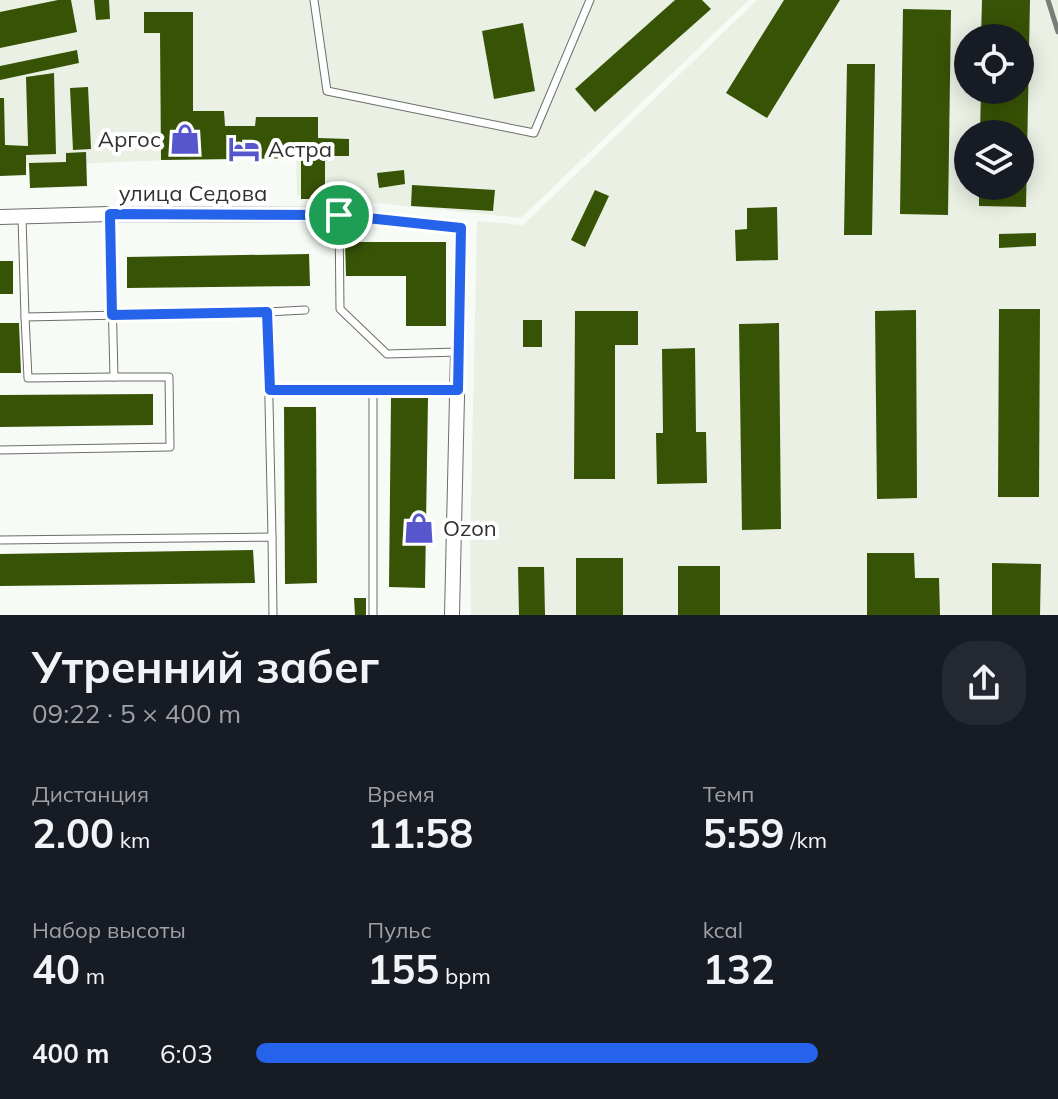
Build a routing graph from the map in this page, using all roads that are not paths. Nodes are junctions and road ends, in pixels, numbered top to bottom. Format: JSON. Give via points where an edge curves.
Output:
{"nodes":[{"id":1,"x":314,"y":0,"type":"edge"},
{"id":2,"x":590,"y":0,"type":"edge"},
{"id":3,"x":110,"y":214,"type":"junction"},
{"id":4,"x":339,"y":215,"type":"junction"},
{"id":5,"x":0,"y":217,"type":"edge"},
{"id":6,"x":22,"y":217,"type":"junction"},
{"id":7,"x":305,"y":310,"type":"dead end"},
{"id":8,"x":267,"y":312,"type":"junction"},
{"id":9,"x":112,"y":315,"type":"junction"},
{"id":10,"x":25,"y":317,"type":"junction"},
{"id":11,"x":458,"y":352,"type":"junction"},
{"id":12,"x":114,"y":377,"type":"junction"},
{"id":13,"x":270,"y":390,"type":"junction"},
{"id":14,"x":458,"y":390,"type":"junction"},
{"id":15,"x":373,"y":391,"type":"junction"},
{"id":16,"x":0,"y":450,"type":"edge"},
{"id":17,"x":272,"y":537,"type":"junction"},
{"id":18,"x":0,"y":540,"type":"edge"},
{"id":19,"x":273,"y":615,"type":"edge"},
{"id":20,"x":373,"y":615,"type":"edge"},
{"id":21,"x":452,"y":615,"type":"edge"}],
"edges":[{"from":1,"to":2,"type":"lane","via":[[327,91],[534,133]]},
{"from":3,"to":4,"type":"street","name":"улица Седова"},
{"from":3,"to":6,"type":"street","name":"улица Седова"},
{"from":3,"to":9,"type":"lane"},
{"from":4,"to":11,"type":"lane","via":[[340,309],[387,354]]},
{"from":4,"to":11,"type":"lane","via":[[461,228]]},
{"from":5,"to":6,"type":"street","name":"улица Седова"},
{"from":6,"to":10,"type":"lane"},
{"from":7,"to":8,"type":"lane"},
{"from":8,"to":9,"type":"lane"},
{"from":8,"to":13,"type":"lane"},
{"from":9,"to":10,"type":"lane"},
{"from":9,"to":12,"type":"lane"},
{"from":10,"to":12,"type":"lane","via":[[28,378]]},
{"from":11,"to":14,"type":"street"},
{"from":12,"to":16,"type":"lane","via":[[169,377],[170,447]]},
{"from":13,"to":15,"type":"lane"},
{"from":13,"to":17,"type":"lane"},
{"from":14,"to":15,"type":"lane"},
{"from":14,"to":21,"type":"street"},
{"from":15,"to":20,"type":"lane"},
{"from":17,"to":18,"type":"lane"},
{"from":17,"to":19,"type":"lane"}]}
